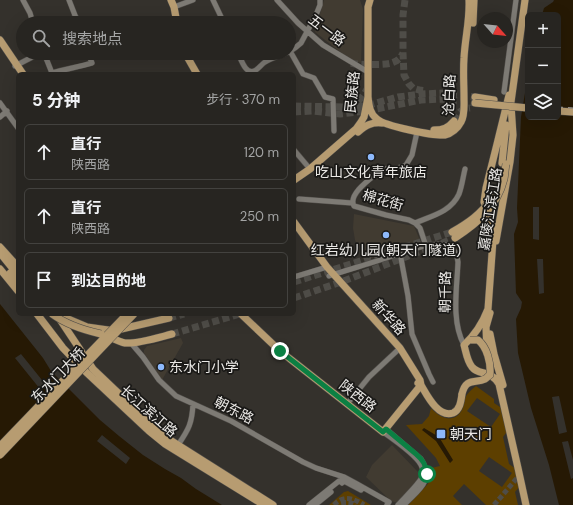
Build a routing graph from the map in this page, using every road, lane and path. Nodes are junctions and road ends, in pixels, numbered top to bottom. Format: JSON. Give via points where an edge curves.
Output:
{"nodes":[{"id":1,"x":23,"y":0,"type":"edge"},
{"id":2,"x":69,"y":0,"type":"edge"},
{"id":3,"x":193,"y":0,"type":"edge"},
{"id":4,"x":213,"y":0,"type":"edge"},
{"id":5,"x":277,"y":0,"type":"edge"},
{"id":6,"x":320,"y":0,"type":"edge"},
{"id":7,"x":370,"y":0,"type":"edge"},
{"id":8,"x":469,"y":0,"type":"edge"},
{"id":9,"x":474,"y":0,"type":"edge"},
{"id":10,"x":516,"y":0,"type":"edge"},
{"id":11,"x":521,"y":0,"type":"edge"},
{"id":12,"x":525,"y":0,"type":"edge"},
{"id":13,"x":174,"y":3,"type":"edge"},
{"id":14,"x":31,"y":16,"type":"edge"},
{"id":15,"x":75,"y":16,"type":"edge"},
{"id":16,"x":176,"y":16,"type":"edge"},
{"id":17,"x":178,"y":16,"type":"edge"},
{"id":18,"x":221,"y":16,"type":"edge"},
{"id":19,"x":292,"y":16,"type":"edge"},
{"id":20,"x":296,"y":21,"type":"edge"},
{"id":21,"x":307,"y":32,"type":"junction"},
{"id":22,"x":0,"y":40,"type":"edge"},
{"id":23,"x":0,"y":45,"type":"edge"},
{"id":24,"x":296,"y":47,"type":"edge"},
{"id":25,"x":468,"y":56,"type":"dead end"},
{"id":26,"x":27,"y":60,"type":"edge"},
{"id":27,"x":47,"y":60,"type":"edge"},
{"id":28,"x":91,"y":60,"type":"edge"},
{"id":29,"x":189,"y":60,"type":"edge"},
{"id":30,"x":191,"y":60,"type":"edge"},
{"id":31,"x":241,"y":60,"type":"edge"},
{"id":32,"x":270,"y":60,"type":"edge"},
{"id":33,"x":293,"y":60,"type":"edge"},
{"id":34,"x":16,"y":66,"type":"junction"},
{"id":35,"x":19,"y":72,"type":"edge"},
{"id":36,"x":21,"y":72,"type":"edge"},
{"id":37,"x":52,"y":72,"type":"edge"},
{"id":38,"x":55,"y":72,"type":"edge"},
{"id":39,"x":197,"y":72,"type":"edge"},
{"id":40,"x":197,"y":72,"type":"edge"},
{"id":41,"x":252,"y":72,"type":"edge"},
{"id":42,"x":252,"y":72,"type":"edge"},
{"id":43,"x":368,"y":72,"type":"junction"},
{"id":44,"x":506,"y":93,"type":"junction"},
{"id":45,"x":368,"y":97,"type":"junction"},
{"id":46,"x":0,"y":103,"type":"edge"},
{"id":47,"x":525,"y":103,"type":"edge"},
{"id":48,"x":512,"y":106,"type":"junction"},
{"id":49,"x":561,"y":106,"type":"edge"},
{"id":50,"x":573,"y":107,"type":"edge"},
{"id":51,"x":525,"y":108,"type":"edge"},
{"id":52,"x":7,"y":111,"type":"junction"},
{"id":53,"x":561,"y":111,"type":"edge"},
{"id":54,"x":573,"y":112,"type":"edge"},
{"id":55,"x":0,"y":117,"type":"edge"},
{"id":56,"x":454,"y":121,"type":"tunnel mouth"},
{"id":57,"x":381,"y":123,"type":"junction"},
{"id":58,"x":16,"y":125,"type":"edge"},
{"id":59,"x":334,"y":131,"type":"dead end"},
{"id":60,"x":417,"y":132,"type":"junction"},
{"id":61,"x":296,"y":152,"type":"edge"},
{"id":62,"x":310,"y":169,"type":"junction"},
{"id":63,"x":465,"y":169,"type":"dead end"},
{"id":64,"x":296,"y":179,"type":"edge"},
{"id":65,"x":296,"y":184,"type":"edge"},
{"id":66,"x":299,"y":199,"type":"dead end"},
{"id":67,"x":352,"y":204,"type":"junction"},
{"id":68,"x":499,"y":222,"type":"junction"},
{"id":69,"x":415,"y":223,"type":"junction"},
{"id":70,"x":296,"y":225,"type":"edge"},
{"id":71,"x":492,"y":225,"type":"junction"},
{"id":72,"x":296,"y":232,"type":"edge"},
{"id":73,"x":426,"y":246,"type":"junction"},
{"id":74,"x":0,"y":247,"type":"edge"},
{"id":75,"x":0,"y":253,"type":"edge"},
{"id":76,"x":400,"y":253,"type":"junction"},
{"id":77,"x":0,"y":260,"type":"edge"},
{"id":78,"x":16,"y":266,"type":"edge"},
{"id":79,"x":324,"y":268,"type":"junction"},
{"id":80,"x":0,"y":269,"type":"edge"},
{"id":81,"x":16,"y":273,"type":"edge"},
{"id":82,"x":331,"y":275,"type":"junction"},
{"id":83,"x":296,"y":276,"type":"edge"},
{"id":84,"x":16,"y":280,"type":"edge"},
{"id":85,"x":16,"y":289,"type":"edge"},
{"id":86,"x":40,"y":316,"type":"edge"},
{"id":87,"x":55,"y":316,"type":"edge"},
{"id":88,"x":58,"y":316,"type":"edge"},
{"id":89,"x":60,"y":316,"type":"edge"},
{"id":90,"x":120,"y":316,"type":"edge"},
{"id":91,"x":125,"y":316,"type":"edge"},
{"id":92,"x":131,"y":316,"type":"edge"},
{"id":93,"x":136,"y":316,"type":"edge"},
{"id":94,"x":244,"y":316,"type":"edge"},
{"id":95,"x":249,"y":316,"type":"edge"},
{"id":96,"x":489,"y":317,"type":"junction"},
{"id":97,"x":169,"y":318,"type":"dead end"},
{"id":98,"x":106,"y":334,"type":"junction"},
{"id":99,"x":172,"y":334,"type":"tunnel mouth"},
{"id":100,"x":131,"y":342,"type":"junction"},
{"id":101,"x":467,"y":342,"type":"junction"},
{"id":102,"x":399,"y":350,"type":"junction"},
{"id":103,"x":487,"y":353,"type":"junction"},
{"id":104,"x":497,"y":365,"type":"junction"},
{"id":105,"x":486,"y":373,"type":"junction"},
{"id":106,"x":433,"y":382,"type":"dead end"},
{"id":107,"x":420,"y":384,"type":"junction"},
{"id":108,"x":348,"y":402,"type":"junction"},
{"id":109,"x":193,"y":404,"type":"junction"},
{"id":110,"x":383,"y":429,"type":"junction"},
{"id":111,"x":178,"y":445,"type":"junction"},
{"id":112,"x":0,"y":446,"type":"edge"},
{"id":113,"x":0,"y":455,"type":"edge"},
{"id":114,"x":520,"y":475,"type":"junction"},
{"id":115,"x":344,"y":479,"type":"junction"},
{"id":116,"x":264,"y":505,"type":"edge"},
{"id":117,"x":272,"y":505,"type":"edge"},
{"id":118,"x":309,"y":505,"type":"edge"},
{"id":119,"x":315,"y":505,"type":"edge"},
{"id":120,"x":387,"y":505,"type":"edge"},
{"id":121,"x":398,"y":505,"type":"edge"},
{"id":122,"x":404,"y":505,"type":"edge"},
{"id":123,"x":526,"y":505,"type":"edge"},
{"id":124,"x":529,"y":505,"type":"edge"}],
"edges":[{"from":1,"to":14,"type":"street"},
{"from":2,"to":15,"type":"street"},
{"from":3,"to":13,"type":"street"},
{"from":4,"to":18,"type":"street"},
{"from":5,"to":19,"type":"street","name":"五一路"},
{"from":6,"to":21,"type":"street"},
{"from":7,"to":43,"type":"main road","name":"民族路"},
{"from":8,"to":60,"type":"main road","name":"沧白路","via":[[464,58],[464,113],[461,123],[445,135]]},
{"from":9,"to":25,"type":"main road"},
{"from":10,"to":44,"type":"street"},
{"from":11,"to":44,"type":"main road","name":"嘉陵江滨江路"},
{"from":12,"to":48,"type":"main road","name":"嘉陵江滨江路"},
{"from":13,"to":16,"type":"main road"},
{"from":13,"to":17,"type":"main road"},
{"from":20,"to":21,"type":"street","name":"五一路"},
{"from":21,"to":24,"type":"street"},
{"from":21,"to":43,"type":"street","name":"五一路","via":[[323,45]]},
{"from":22,"to":34,"type":"main road"},
{"from":23,"to":34,"type":"main road"},
{"from":26,"to":34,"type":"street"},
{"from":27,"to":37,"type":"street"},
{"from":28,"to":38,"type":"street","via":[[92,63]]},
{"from":29,"to":39,"type":"main road"},
{"from":30,"to":40,"type":"main road"},
{"from":31,"to":42,"type":"street","via":[[245,68]]},
{"from":32,"to":41,"type":"street"},
{"from":33,"to":59,"type":"street","via":[[303,74],[314,78],[325,97],[333,99]]},
{"from":34,"to":35,"type":"main road"},
{"from":34,"to":36,"type":"main road"},
{"from":43,"to":45,"type":"main road","name":"民族路"},
{"from":44,"to":48,"type":"main road","name":"嘉陵江滨江路","bridge":true,"via":[[502,163],[495,191],[485,208],[453,235],[471,228],[490,209],[499,194],[504,179]]},
{"from":44,"to":71,"type":"main road","name":"嘉陵江滨江路","bridge":true,"via":[[498,144],[484,202]]},
{"from":45,"to":57,"type":"main road","via":[[371,112]]},
{"from":45,"to":62,"type":"main road","name":"民族路","via":[[365,113],[359,125]]},
{"from":46,"to":52,"type":"street"},
{"from":47,"to":48,"type":"main road","bridge":true,"via":[[473,102]]},
{"from":48,"to":51,"type":"main road","bridge":true},
{"from":48,"to":68,"type":"main road","name":"嘉陵江滨江路","via":[[513,135],[510,162]]},
{"from":49,"to":50,"type":"main road"},
{"from":52,"to":55,"type":"street"},
{"from":52,"to":58,"type":"street"},
{"from":53,"to":54,"type":"main road"},
{"from":56,"to":57,"type":"main road","via":[[442,130]]},
{"from":57,"to":60,"type":"main road","name":"沧白路"},
{"from":57,"to":65,"type":"main road","name":"民族路","via":[[372,123],[364,127]]},
{"from":60,"to":67,"type":"street","name":"棉花街","via":[[412,155],[406,165],[381,170],[355,193]]},
{"from":61,"to":62,"type":"street"},
{"from":62,"to":64,"type":"main road","name":"民族路"},
{"from":63,"to":69,"type":"street","via":[[459,195],[454,202],[443,212]]},
{"from":66,"to":67,"type":"street"},
{"from":67,"to":69,"type":"street","name":"棉花街"},
{"from":68,"to":71,"type":"main road","via":[[496,226]]},
{"from":68,"to":96,"type":"main road","name":"嘉陵江滨江路"},
{"from":69,"to":73,"type":"street","name":"棉花街","via":[[420,228]]},
{"from":70,"to":79,"type":"main road","name":"新华路"},
{"from":71,"to":101,"type":"main road","name":"嘉陵江滨江路","via":[[494,240],[488,309]]},
{"from":72,"to":79,"type":"main road","name":"新华路"},
{"from":73,"to":76,"type":"street","name":"朝千路"},
{"from":73,"to":101,"type":"street","name":"朝千路","via":[[448,246],[454,249],[458,256],[457,326]]},
{"from":74,"to":78,"type":"main road"},
{"from":75,"to":81,"type":"main road"},
{"from":76,"to":82,"type":"street","name":"朝千路"},
{"from":76,"to":106,"type":"street","via":[[412,334]]},
{"from":77,"to":84,"type":"main road"},
{"from":79,"to":82,"type":"main road","name":"新华路"},
{"from":79,"to":83,"type":"street"},
{"from":80,"to":85,"type":"main road"},
{"from":82,"to":102,"type":"main road","name":"新华路"},
{"from":86,"to":116,"type":"main road","name":"长江滨江路","via":[[63,348],[148,430],[165,444]]},
{"from":87,"to":98,"type":"main road","bridge":true,"via":[[78,328]]},
{"from":88,"to":111,"type":"main road","name":"长江滨江路","via":[[93,369],[153,426]]},
{"from":89,"to":98,"type":"main road"},
{"from":90,"to":98,"type":"main road","bridge":true},
{"from":91,"to":98,"type":"main road","name":"东水门大桥","bridge":true},
{"from":92,"to":98,"type":"main road","name":"东水门大桥","bridge":true},
{"from":93,"to":98,"type":"main road","bridge":true},
{"from":94,"to":108,"type":"main road","name":"陕西路","via":[[280,351]]},
{"from":95,"to":108,"type":"main road","name":"陕西路","via":[[284,349]]},
{"from":96,"to":103,"type":"main road","via":[[486,326]]},
{"from":96,"to":104,"type":"main road","name":"朝千路"},
{"from":97,"to":98,"type":"main road"},
{"from":98,"to":100,"type":"main road","via":[[124,343]]},
{"from":98,"to":112,"type":"main road","name":"东水门大桥","bridge":true},
{"from":98,"to":113,"type":"main road","name":"东水门大桥","bridge":true},
{"from":99,"to":100,"type":"main road"},
{"from":100,"to":109,"type":"street","name":"朝东路","via":[[159,380],[176,396]]},
{"from":101,"to":103,"type":"main road","bridge":true,"via":[[480,341]]},
{"from":101,"to":105,"type":"main road","name":"朝千路","via":[[467,359],[471,366],[474,370]]},
{"from":102,"to":107,"type":"main road","name":"新华路","via":[[420,380]]},
{"from":102,"to":108,"type":"street","via":[[369,377]]},
{"from":103,"to":107,"type":"main road","name":"新华路","bridge":true,"via":[[490,375],[485,379],[468,383],[455,412],[449,414],[439,410]]},
{"from":104,"to":105,"type":"main road"},
{"from":104,"to":114,"type":"main road","name":"朝千路"},
{"from":105,"to":114,"type":"main road","name":"朝千路","via":[[493,376],[499,384]]},
{"from":107,"to":110,"type":"main road"},
{"from":108,"to":110,"type":"main road","name":"陕西路"},
{"from":109,"to":111,"type":"street","via":[[187,432]]},
{"from":109,"to":115,"type":"street","name":"朝东路","via":[[231,421],[303,462]]},
{"from":110,"to":121,"type":"street","name":"陕西路","via":[[414,457],[422,470],[420,481]]},
{"from":110,"to":122,"type":"street","name":"陕西路","via":[[421,458],[426,469],[425,483]]},
{"from":111,"to":117,"type":"main road","name":"长江滨江路"},
{"from":114,"to":123,"type":"main road","name":"朝千路"},
{"from":114,"to":124,"type":"main road","name":"朝千路"},
{"from":115,"to":118,"type":"street"},
{"from":115,"to":119,"type":"street"},
{"from":115,"to":120,"type":"street","name":"朝东路"}]}
